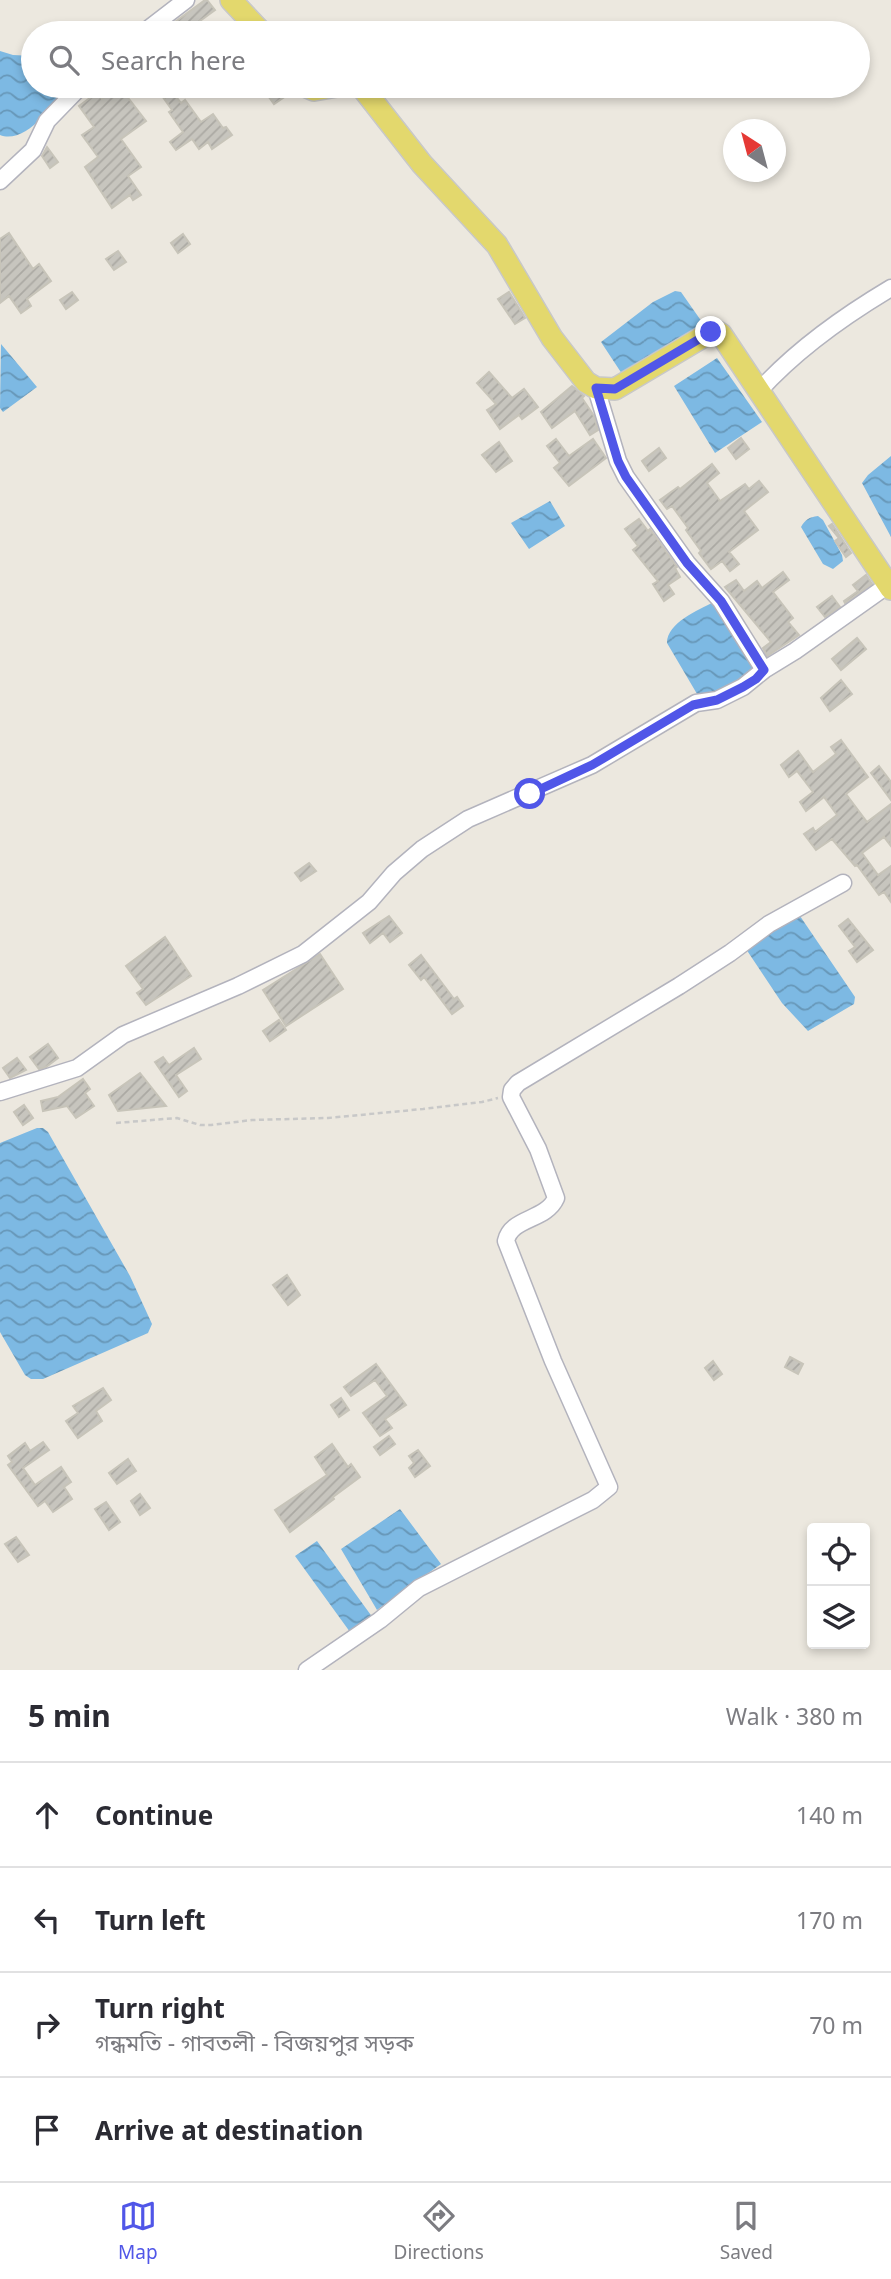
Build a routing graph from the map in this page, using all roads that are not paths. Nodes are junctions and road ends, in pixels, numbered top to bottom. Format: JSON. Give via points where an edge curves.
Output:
{"nodes":[{"id":1,"x":187,"y":0,"type":"edge"},
{"id":2,"x":231,"y":0,"type":"edge"},
{"id":3,"x":160,"y":21,"type":"edge"},
{"id":4,"x":251,"y":21,"type":"edge"},
{"id":5,"x":69,"y":98,"type":"edge"},
{"id":6,"x":371,"y":98,"type":"edge"},
{"id":7,"x":0,"y":181,"type":"edge"},
{"id":8,"x":891,"y":288,"type":"edge"},
{"id":9,"x":596,"y":388,"type":"junction"},
{"id":10,"x":759,"y":391,"type":"junction"},
{"id":11,"x":890,"y":587,"type":"edge"},
{"id":12,"x":764,"y":670,"type":"junction"},
{"id":13,"x":843,"y":883,"type":"dead end"},
{"id":14,"x":0,"y":1092,"type":"edge"},
{"id":15,"x":307,"y":1670,"type":"edge"}],
"edges":[{"from":1,"to":3,"type":"street"},
{"from":2,"to":4,"type":"main road"},
{"from":5,"to":7,"type":"street","via":[[47,121],[33,150]]},
{"from":6,"to":9,"type":"main road","via":[[497,246],[552,338],[586,383]]},
{"from":8,"to":10,"type":"street","via":[[821,336]]},
{"from":9,"to":10,"type":"main road","via":[[615,389],[716,331]]},
{"from":9,"to":12,"type":"street","via":[[626,477],[687,563],[721,601]]},
{"from":10,"to":11,"type":"main road"},
{"from":11,"to":12,"type":"street"},
{"from":12,"to":14,"type":"street","via":[[743,687],[693,705],[592,765],[468,820],[422,849],[369,902],[303,954],[123,1035],[77,1068]]},
{"from":13,"to":15,"type":"street","via":[[769,924],[679,986],[519,1083],[511,1094],[556,1198],[549,1210],[527,1219],[506,1241],[609,1487],[593,1500],[419,1588]]}]}
